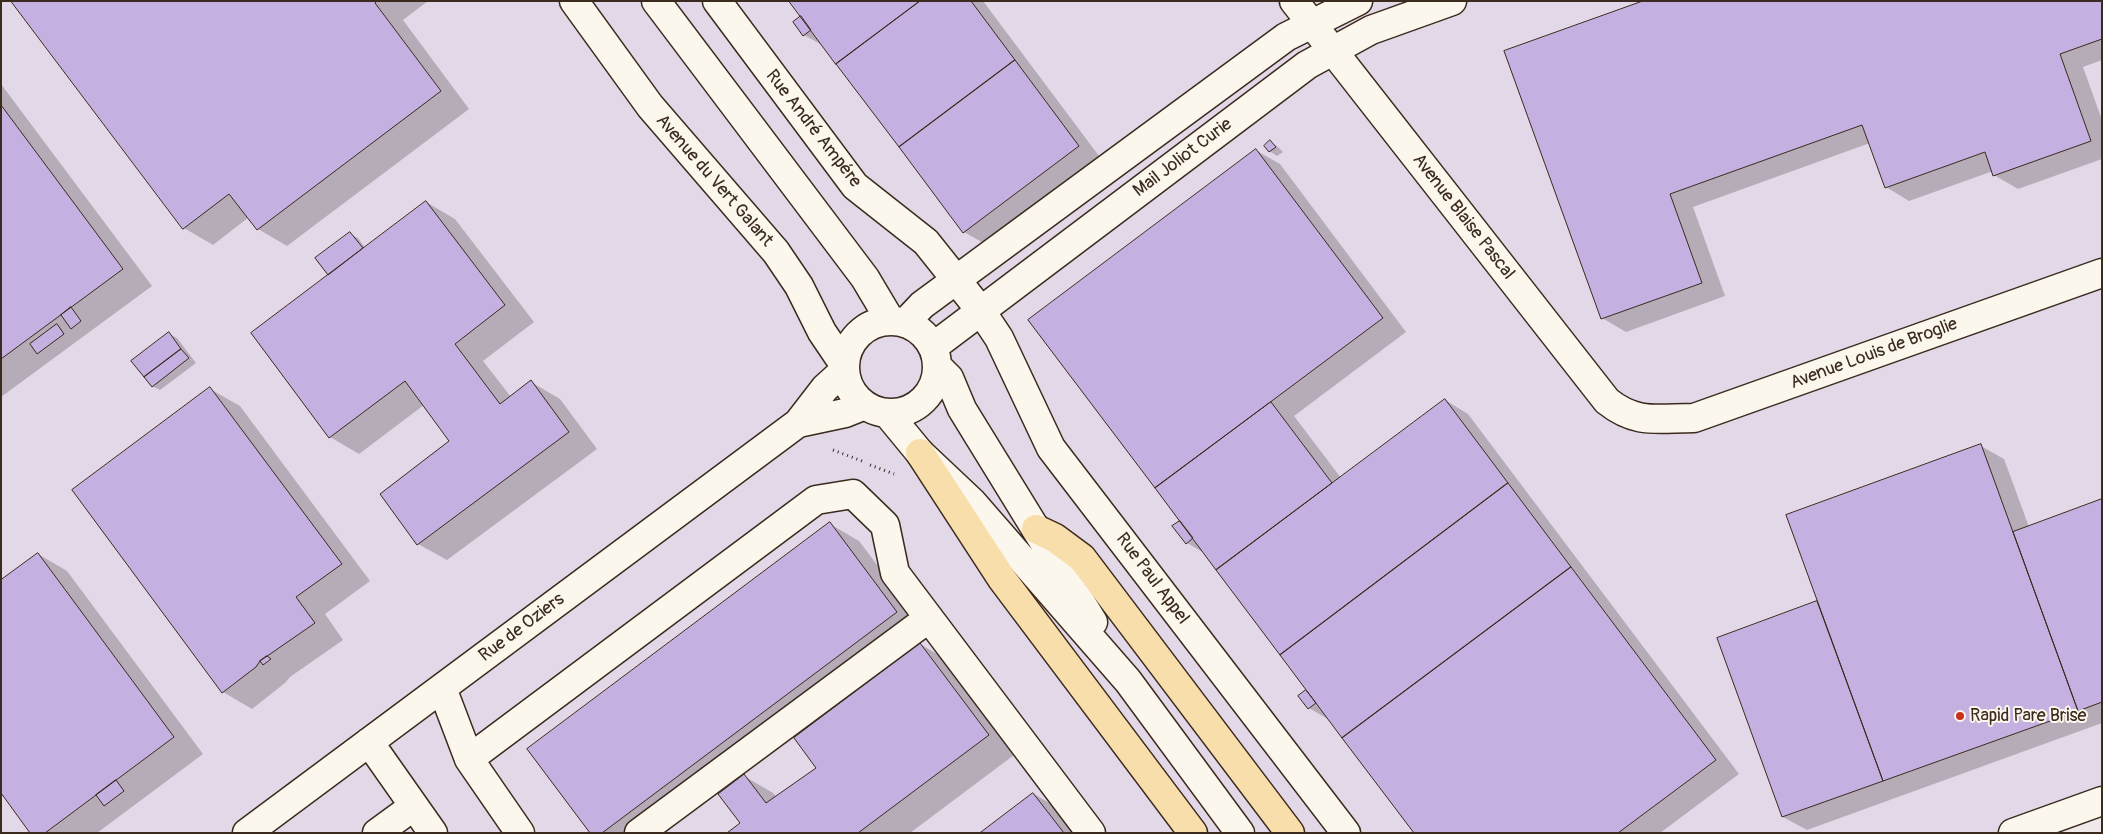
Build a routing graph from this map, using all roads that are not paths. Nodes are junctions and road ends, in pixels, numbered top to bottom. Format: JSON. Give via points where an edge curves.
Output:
{"nodes":[{"id":1,"x":574,"y":1,"type":"edge"},
{"id":2,"x":656,"y":1,"type":"edge"},
{"id":3,"x":717,"y":1,"type":"edge"},
{"id":4,"x":1294,"y":1,"type":"edge"},
{"id":5,"x":1358,"y":1,"type":"edge"},
{"id":6,"x":1452,"y":1,"type":"edge"},
{"id":7,"x":1310,"y":23,"type":"junction"},
{"id":8,"x":1332,"y":51,"type":"junction"},
{"id":9,"x":2102,"y":273,"type":"edge"},
{"id":10,"x":958,"y":280,"type":"junction"},
{"id":11,"x":981,"y":311,"type":"junction"},
{"id":12,"x":898,"y":322,"type":"junction"},
{"id":13,"x":935,"y":356,"type":"junction"},
{"id":14,"x":845,"y":368,"type":"junction"},
{"id":15,"x":876,"y":409,"type":"junction"},
{"id":16,"x":1643,"y":419,"type":"joint"},
{"id":17,"x":798,"y":423,"type":"junction"},
{"id":18,"x":920,"y":453,"type":"junction"},
{"id":19,"x":1036,"y":529,"type":"junction"},
{"id":20,"x":929,"y":618,"type":"junction"},
{"id":21,"x":1128,"y":681,"type":"junction"},
{"id":22,"x":442,"y":688,"type":"junction"},
{"id":23,"x":369,"y":742,"type":"junction"},
{"id":24,"x":469,"y":759,"type":"junction"},
{"id":25,"x":2102,"y":800,"type":"edge"},
{"id":26,"x":414,"y":806,"type":"junction"},
{"id":27,"x":247,"y":833,"type":"edge"},
{"id":28,"x":377,"y":833,"type":"edge"},
{"id":29,"x":433,"y":833,"type":"edge"},
{"id":30,"x":520,"y":833,"type":"edge"},
{"id":31,"x":639,"y":833,"type":"edge"},
{"id":32,"x":1091,"y":833,"type":"edge"},
{"id":33,"x":1194,"y":833,"type":"edge"},
{"id":34,"x":1240,"y":833,"type":"edge"},
{"id":35,"x":1290,"y":833,"type":"edge"},
{"id":36,"x":1346,"y":833,"type":"edge"},
{"id":37,"x":2014,"y":833,"type":"edge"}],
"edges":[{"from":1,"to":14,"type":"street","name":"Avenue du Vert Galant","via":[[650,106],[776,252]]},
{"from":2,"to":12,"type":"street"},
{"from":3,"to":10,"type":"street","name":"Rue André Ampére","via":[[855,186],[911,228],[937,253]]},
{"from":4,"to":7,"type":"street","name":"Avenue Blaise Pascal"},
{"from":5,"to":7,"type":"street","name":"Mail Joliot Curie"},
{"from":6,"to":8,"type":"street","name":"Mail Joliot Curie","via":[[1371,30]]},
{"from":7,"to":8,"type":"street","name":"Avenue Blaise Pascal"},
{"from":7,"to":10,"type":"street","name":"Mail Joliot Curie","via":[[1286,37]]},
{"from":8,"to":11,"type":"street","name":"Mail Joliot Curie","via":[[1307,65]]},
{"from":8,"to":16,"type":"street","name":"Avenue Blaise Pascal","via":[[1607,401],[1622,413]]},
{"from":9,"to":16,"type":"street","name":"Avenue Louis de Broglie","via":[[1694,418]]},
{"from":10,"to":11,"type":"street","name":"Rue André Ampére"},
{"from":10,"to":12,"type":"street","name":"Mail Joliot Curie"},
{"from":11,"to":13,"type":"street","name":"Mail Joliot Curie"},
{"from":11,"to":36,"type":"street","name":"Rue Paul Appel","via":[[999,338],[1052,448]]},
{"from":12,"to":13,"type":"street","via":[[922,332]]},
{"from":12,"to":14,"type":"street","via":[[873,324],[858,334],[848,348]]},
{"from":13,"to":15,"type":"street","via":[[935,381],[923,401],[902,411]]},
{"from":13,"to":19,"type":"street","via":[[962,409]]},
{"from":14,"to":15,"type":"street","via":[[852,392]]},
{"from":14,"to":17,"type":"street","name":"Rue de Oziers"},
{"from":15,"to":17,"type":"street","name":"Rue de Oziers"},
{"from":15,"to":18,"type":"street"},
{"from":17,"to":22,"type":"street","name":"Rue de Oziers"},
{"from":18,"to":21,"type":"street","via":[[972,502]]},
{"from":18,"to":33,"type":"highway","via":[[1002,579]]},
{"from":19,"to":21,"type":"street"},
{"from":19,"to":35,"type":"highway","via":[[1069,548],[1090,567]]},
{"from":20,"to":24,"type":"street","via":[[895,573],[885,525],[854,494],[816,500]]},
{"from":20,"to":31,"type":"street"},
{"from":20,"to":32,"type":"street"},
{"from":21,"to":34,"type":"street"},
{"from":22,"to":23,"type":"street","name":"Rue de Oziers"},
{"from":22,"to":24,"type":"street"},
{"from":23,"to":26,"type":"street"},
{"from":23,"to":27,"type":"street","name":"Rue de Oziers"},
{"from":24,"to":30,"type":"street"},
{"from":25,"to":37,"type":"street"},
{"from":26,"to":28,"type":"street"},
{"from":26,"to":29,"type":"street"}]}
